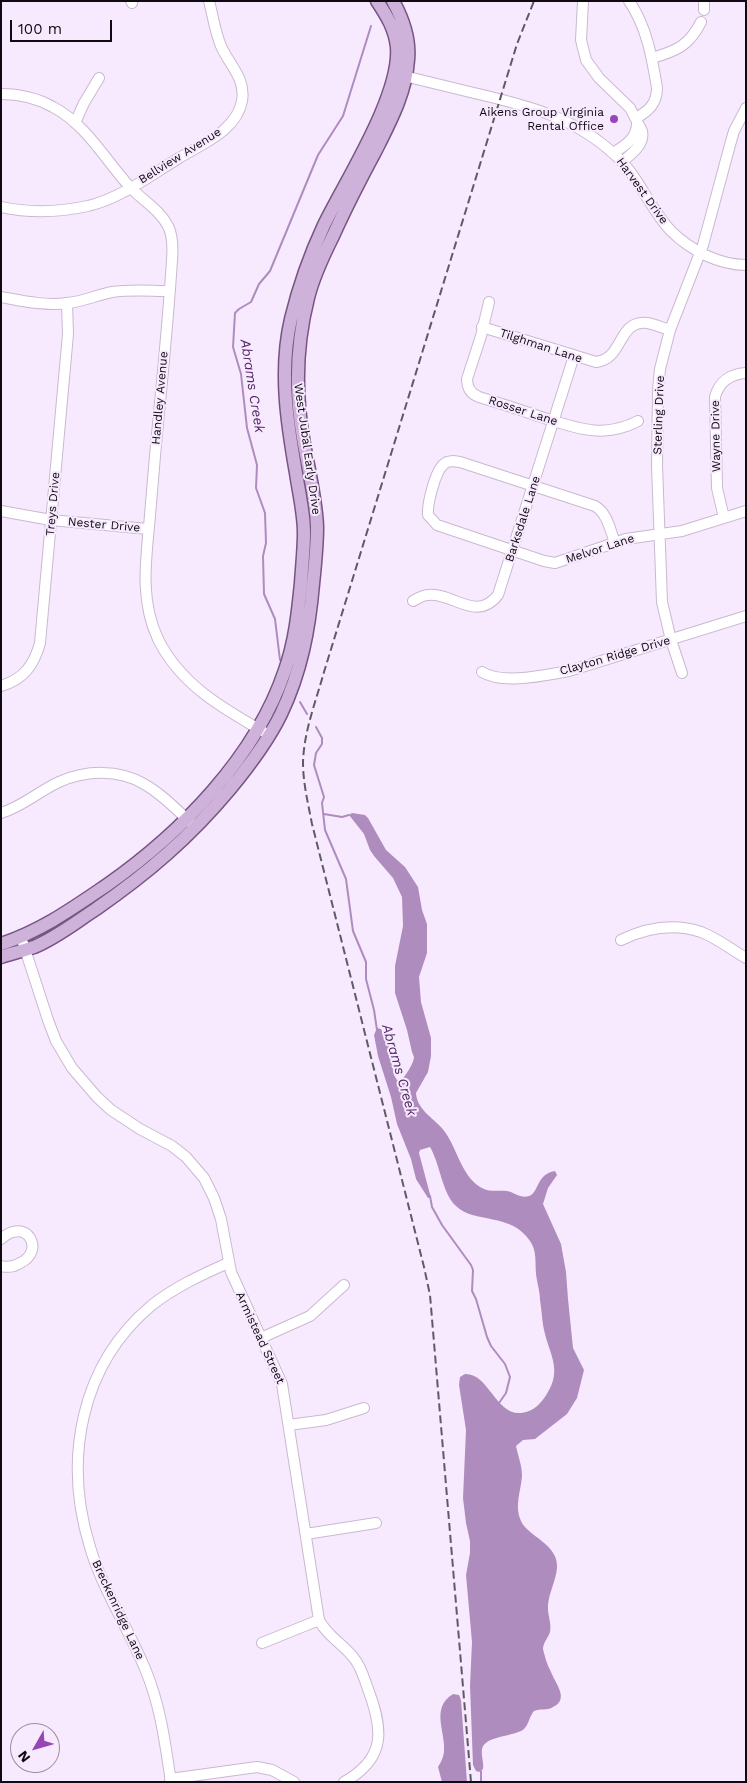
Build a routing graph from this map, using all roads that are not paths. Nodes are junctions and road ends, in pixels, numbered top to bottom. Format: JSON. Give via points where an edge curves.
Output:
{"nodes":[{"id":1,"x":209,"y":1,"type":"edge"},
{"id":2,"x":378,"y":1,"type":"edge"},
{"id":3,"x":393,"y":1,"type":"edge"},
{"id":4,"x":584,"y":1,"type":"edge"},
{"id":5,"x":629,"y":1,"type":"edge"},
{"id":6,"x":701,"y":22,"type":"dead end"},
{"id":7,"x":652,"y":58,"type":"junction"},
{"id":8,"x":400,"y":75,"type":"junction"},
{"id":9,"x":99,"y":78,"type":"dead end"},
{"id":10,"x":1,"y":94,"type":"edge"},
{"id":11,"x":746,"y":108,"type":"edge"},
{"id":12,"x":636,"y":118,"type":"junction"},
{"id":13,"x":75,"y":123,"type":"junction"},
{"id":14,"x":613,"y":153,"type":"junction"},
{"id":15,"x":622,"y":162,"type":"junction"},
{"id":16,"x":130,"y":187,"type":"junction"},
{"id":17,"x":1,"y":207,"type":"edge"},
{"id":18,"x":700,"y":253,"type":"junction"},
{"id":19,"x":746,"y":264,"type":"edge"},
{"id":20,"x":170,"y":291,"type":"junction"},
{"id":21,"x":1,"y":297,"type":"edge"},
{"id":22,"x":489,"y":302,"type":"dead end"},
{"id":23,"x":67,"y":303,"type":"junction"},
{"id":24,"x":482,"y":327,"type":"junction"},
{"id":25,"x":670,"y":330,"type":"junction"},
{"id":26,"x":574,"y":356,"type":"junction"},
{"id":27,"x":746,"y":373,"type":"edge"},
{"id":28,"x":553,"y":420,"type":"junction"},
{"id":29,"x":638,"y":421,"type":"dead end"},
{"id":30,"x":534,"y":486,"type":"junction"},
{"id":31,"x":1,"y":511,"type":"edge"},
{"id":32,"x":746,"y":511,"type":"edge"},
{"id":33,"x":724,"y":518,"type":"junction"},
{"id":34,"x":51,"y":520,"type":"junction"},
{"id":35,"x":148,"y":529,"type":"junction"},
{"id":36,"x":660,"y":534,"type":"junction"},
{"id":37,"x":615,"y":543,"type":"junction"},
{"id":38,"x":513,"y":550,"type":"junction"},
{"id":39,"x":413,"y":601,"type":"dead end"},
{"id":40,"x":746,"y":616,"type":"edge"},
{"id":41,"x":671,"y":640,"type":"junction"},
{"id":42,"x":482,"y":672,"type":"dead end"},
{"id":43,"x":682,"y":673,"type":"dead end"},
{"id":44,"x":1,"y":686,"type":"edge"},
{"id":45,"x":258,"y":728,"type":"junction"},
{"id":46,"x":269,"y":735,"type":"junction"},
{"id":47,"x":1,"y":813,"type":"edge"},
{"id":48,"x":186,"y":819,"type":"junction"},
{"id":49,"x":196,"y":828,"type":"junction"},
{"id":50,"x":22,"y":937,"type":"junction"},
{"id":51,"x":621,"y":940,"type":"dead end"},
{"id":52,"x":1,"y":944,"type":"edge"},
{"id":53,"x":25,"y":950,"type":"junction"},
{"id":54,"x":1,"y":957,"type":"edge"},
{"id":55,"x":746,"y":958,"type":"edge"},
{"id":56,"x":1,"y":1239,"type":"edge"},
{"id":57,"x":228,"y":1264,"type":"junction"},
{"id":58,"x":1,"y":1266,"type":"edge"},
{"id":59,"x":344,"y":1285,"type":"dead end"},
{"id":60,"x":262,"y":1338,"type":"junction"},
{"id":61,"x":364,"y":1408,"type":"dead end"},
{"id":62,"x":289,"y":1425,"type":"junction"},
{"id":63,"x":376,"y":1523,"type":"dead end"},
{"id":64,"x":306,"y":1534,"type":"junction"},
{"id":65,"x":319,"y":1620,"type":"junction"},
{"id":66,"x":262,"y":1643,"type":"dead end"},
{"id":67,"x":170,"y":1780,"type":"edge"},
{"id":68,"x":294,"y":1782,"type":"edge"},
{"id":69,"x":344,"y":1782,"type":"edge"}],
"edges":[{"from":1,"to":16,"type":"street","name":"Bellview Avenue","via":[[221,45],[243,90],[241,107],[225,130]]},
{"from":2,"to":8,"type":"main road","name":"West Jubal Early Drive","via":[[395,34]]},
{"from":3,"to":8,"type":"main road","name":"West Jubal Early Drive","via":[[407,36],[408,61]]},
{"from":4,"to":12,"type":"street","via":[[582,40],[586,60]]},
{"from":5,"to":7,"type":"street"},
{"from":6,"to":7,"type":"street","via":[[680,49]]},
{"from":7,"to":12,"type":"street","via":[[658,96],[652,107]]},
{"from":8,"to":14,"type":"street","name":"Harvest Drive","via":[[542,110],[577,126]]},
{"from":8,"to":45,"type":"main road","name":"West Jubal Early Drive","via":[[315,245],[291,321],[285,394],[304,523],[303,555],[291,650],[280,684]]},
{"from":8,"to":46,"type":"main road","name":"West Jubal Early Drive","via":[[392,119],[323,256],[308,295],[302,323],[297,390],[316,510],[316,553],[302,660]]},
{"from":9,"to":13,"type":"street"},
{"from":10,"to":13,"type":"street","name":"Handley Avenue","via":[[44,102]]},
{"from":11,"to":18,"type":"street","name":"Sterling Drive","via":[[734,131]]},
{"from":12,"to":14,"type":"street","via":[[637,129],[633,138]]},
{"from":12,"to":15,"type":"street","via":[[642,140]]},
{"from":13,"to":16,"type":"street","name":"Handley Avenue"},
{"from":14,"to":15,"type":"street","name":"Harvest Drive"},
{"from":15,"to":18,"type":"street","name":"Harvest Drive","via":[[670,230]]},
{"from":16,"to":17,"type":"street","name":"Bellview Avenue","via":[[97,203],[72,209],[37,211]]},
{"from":16,"to":20,"type":"street","name":"Handley Avenue","via":[[162,216],[171,234]]},
{"from":18,"to":19,"type":"street","name":"Harvest Drive","via":[[724,262]]},
{"from":18,"to":25,"type":"street","name":"Sterling Drive"},
{"from":20,"to":23,"type":"street","via":[[118,292]]},
{"from":20,"to":35,"type":"street","name":"Handley Avenue"},
{"from":21,"to":23,"type":"street","via":[[36,303]]},
{"from":22,"to":24,"type":"street","name":"Rosser Lane"},
{"from":23,"to":34,"type":"street","name":"Treys Drive","via":[[68,334]]},
{"from":24,"to":26,"type":"street","name":"Tilghman Lane"},
{"from":24,"to":28,"type":"street","name":"Rosser Lane","via":[[467,379],[470,391],[479,397]]},
{"from":25,"to":26,"type":"street","name":"Tilghman Lane","via":[[640,324],[626,331],[616,351],[604,360],[593,362]]},
{"from":25,"to":36,"type":"street","name":"Sterling Drive","via":[[658,390]]},
{"from":26,"to":28,"type":"street","name":"Barksdale Lane"},
{"from":27,"to":33,"type":"street","name":"Wayne Drive","via":[[728,378],[719,386],[715,396],[717,488]]},
{"from":28,"to":29,"type":"street","name":"Rosser Lane","via":[[583,430],[598,431],[622,428]]},
{"from":28,"to":30,"type":"street","name":"Barksdale Lane"},
{"from":30,"to":37,"type":"street","name":"Melvor Lane","via":[[597,507],[606,516]]},
{"from":30,"to":38,"type":"street","name":"Barksdale Lane"},
{"from":30,"to":38,"type":"street","name":"Melvor Lane","via":[[453,461],[440,468],[432,490],[427,513],[434,523]]},
{"from":31,"to":34,"type":"street","name":"Nester Drive"},
{"from":32,"to":33,"type":"street","name":"Melvor Lane"},
{"from":33,"to":36,"type":"street","name":"Melvor Lane"},
{"from":34,"to":35,"type":"street","name":"Nester Drive"},
{"from":34,"to":44,"type":"street","name":"Treys Drive","via":[[42,628],[36,657],[18,679]]},
{"from":35,"to":45,"type":"street","name":"Handley Avenue","via":[[145,594],[152,623],[164,650],[196,688]]},
{"from":36,"to":37,"type":"street","name":"Melvor Lane"},
{"from":36,"to":41,"type":"street","name":"Sterling Drive","via":[[662,602]]},
{"from":37,"to":38,"type":"street","name":"Melvor Lane","via":[[555,563]]},
{"from":38,"to":39,"type":"street","name":"Barksdale Lane","via":[[500,590],[486,605],[468,606],[435,595]]},
{"from":40,"to":41,"type":"street","name":"Clayton Ridge Drive"},
{"from":41,"to":42,"type":"street","name":"Clayton Ridge Drive","via":[[569,671],[505,679]]},
{"from":41,"to":43,"type":"street","name":"Sterling Drive"},
{"from":45,"to":46,"type":"street","name":"Handley Avenue"},
{"from":45,"to":48,"type":"main road","name":"West Jubal Early Drive","via":[[222,778]]},
{"from":46,"to":49,"type":"main road","name":"West Jubal Early Drive","via":[[238,780]]},
{"from":47,"to":48,"type":"street","via":[[67,779],[94,773],[121,775],[144,784]]},
{"from":48,"to":49,"type":"street"},
{"from":48,"to":50,"type":"main road","name":"West Jubal Early Drive","via":[[125,872],[56,920]]},
{"from":49,"to":53,"type":"main road","name":"West Jubal Early Drive","via":[[127,888],[50,939]]},
{"from":50,"to":52,"type":"main road","name":"West Jubal Early Drive"},
{"from":50,"to":53,"type":"street","name":"Armistead Street"},
{"from":51,"to":55,"type":"street","via":[[658,928],[684,928],[703,933]]},
{"from":53,"to":54,"type":"main road","name":"West Jubal Early Drive"},
{"from":53,"to":57,"type":"street","name":"Armistead Street","via":[[56,1041],[72,1068],[111,1110],[172,1146],[204,1178],[218,1208]]},
{"from":56,"to":58,"type":"street","via":[[12,1232],[23,1231],[33,1246],[24,1261],[13,1267]]},
{"from":57,"to":60,"type":"street","name":"Armistead Street"},
{"from":57,"to":67,"type":"street","name":"Breckenridge Lane","via":[[189,1281],[158,1301],[119,1340],[93,1387],[78,1446],[78,1492],[84,1528],[106,1590],[153,1690],[165,1734]]},
{"from":59,"to":60,"type":"street","via":[[310,1316]]},
{"from":60,"to":62,"type":"street","name":"Armistead Street","via":[[282,1384]]},
{"from":61,"to":62,"type":"street","via":[[326,1420]]},
{"from":62,"to":64,"type":"street","name":"Armistead Street"},
{"from":63,"to":64,"type":"street"},
{"from":64,"to":65,"type":"street","name":"Armistead Street"},
{"from":65,"to":66,"type":"street"},
{"from":65,"to":69,"type":"street","name":"Armistead Street","via":[[357,1663],[378,1719],[378,1739],[371,1758],[357,1774]]},
{"from":67,"to":68,"type":"street","via":[[257,1768],[272,1770]]}]}
